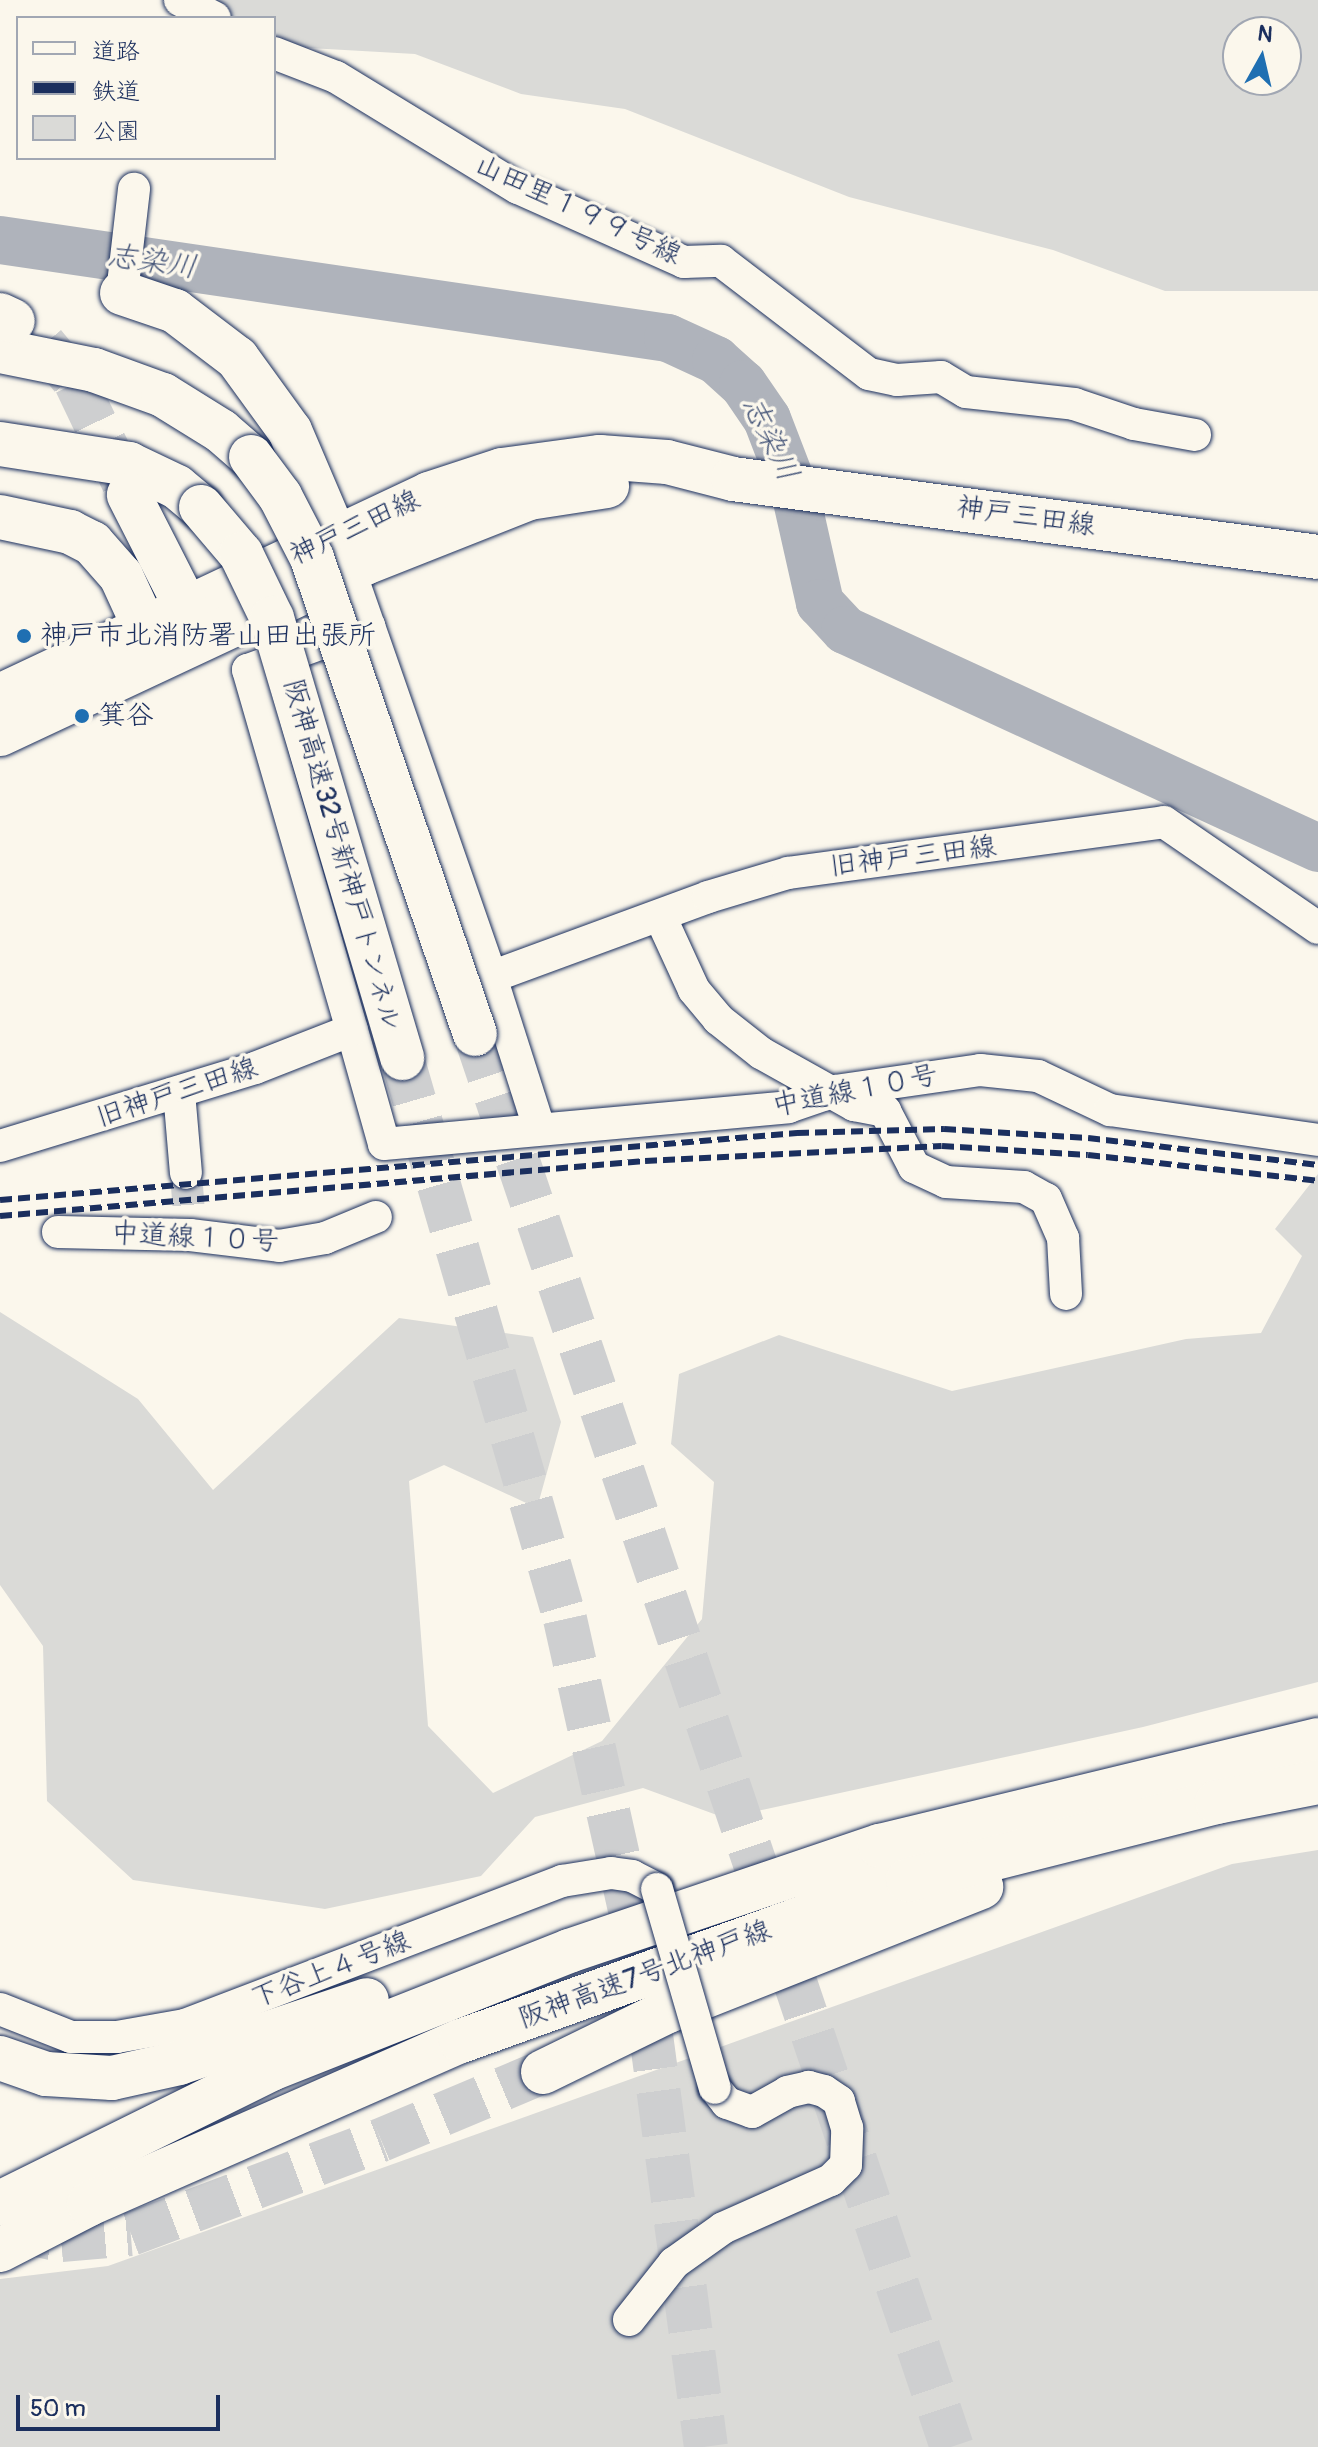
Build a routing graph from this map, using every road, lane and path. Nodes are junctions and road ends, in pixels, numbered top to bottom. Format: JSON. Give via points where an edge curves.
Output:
{"nodes":[{"id":1,"x":180,"y":0,"type":"edge"},
{"id":2,"x":211,"y":16,"type":"edge"},
{"id":3,"x":276,"y":54,"type":"edge"},
{"id":4,"x":134,"y":189,"type":"dead end"},
{"id":5,"x":122,"y":293,"type":"joint"},
{"id":6,"x":4,"y":329,"type":"edge"},
{"id":7,"x":1195,"y":435,"type":"dead end"},
{"id":8,"x":0,"y":444,"type":"edge"},
{"id":9,"x":129,"y":495,"type":"tunnel mouth"},
{"id":10,"x":0,"y":517,"type":"edge"},
{"id":11,"x":340,"y":553,"type":"junction"},
{"id":12,"x":1318,"y":557,"type":"edge"},
{"id":13,"x":233,"y":621,"type":"junction"},
{"id":14,"x":144,"y":626,"type":"junction"},
{"id":15,"x":369,"y":626,"type":"junction"},
{"id":16,"x":184,"y":627,"type":"junction"},
{"id":17,"x":248,"y":670,"type":"junction"},
{"id":18,"x":0,"y":696,"type":"edge"},
{"id":19,"x":0,"y":734,"type":"edge"},
{"id":20,"x":660,"y":916,"type":"junction"},
{"id":21,"x":1318,"y":928,"type":"edge"},
{"id":22,"x":491,"y":977,"type":"junction"},
{"id":23,"x":352,"y":1030,"type":"junction"},
{"id":24,"x":475,"y":1034,"type":"tunnel mouth"},
{"id":25,"x":402,"y":1058,"type":"tunnel mouth"},
{"id":26,"x":835,"y":1091,"type":"junction"},
{"id":27,"x":179,"y":1092,"type":"junction"},
{"id":28,"x":539,"y":1127,"type":"junction"},
{"id":29,"x":1318,"y":1140,"type":"edge"},
{"id":30,"x":0,"y":1146,"type":"edge"},
{"id":31,"x":186,"y":1173,"type":"tunnel mouth"},
{"id":32,"x":376,"y":1217,"type":"dead end"},
{"id":33,"x":58,"y":1232,"type":"dead end"},
{"id":34,"x":1066,"y":1294,"type":"dead end"},
{"id":35,"x":1318,"y":1740,"type":"edge"},
{"id":36,"x":1318,"y":1782,"type":"edge"},
{"id":37,"x":1217,"y":1802,"type":"junction"},
{"id":38,"x":880,"y":1846,"type":"junction"},
{"id":39,"x":0,"y":2009,"type":"edge"},
{"id":40,"x":0,"y":2058,"type":"edge"},
{"id":41,"x":543,"y":2072,"type":"tunnel mouth"},
{"id":42,"x":0,"y":2203,"type":"edge"},
{"id":43,"x":0,"y":2250,"type":"edge"},
{"id":44,"x":629,"y":2320,"type":"dead end"}],
"edges":[{"from":1,"to":2,"type":"street"},
{"from":3,"to":7,"type":"street","name":"山田里１９９号線","via":[[336,77],[518,188],[684,262],[721,261],[869,374],[897,380],[941,377],[966,392],[1062,401],[1134,424]]},
{"from":4,"to":5,"type":"street"},
{"from":5,"to":11,"type":"main road","via":[[175,311],[237,358],[290,431]]},
{"from":6,"to":24,"type":"main road","bridge":true,"via":[[163,395],[221,431],[251,457],[280,496],[312,558]]},
{"from":8,"to":25,"type":"main road","name":"阪神高速32号新神戸トンネル","bridge":true,"via":[[129,464],[177,487],[241,554],[272,618]]},
{"from":9,"to":16,"type":"main road"},
{"from":10,"to":14,"type":"main road","via":[[70,532],[92,543],[121,576]]},
{"from":11,"to":12,"type":"main road","name":"神戸三田線","via":[[464,481],[600,457],[667,462],[733,479]]},
{"from":11,"to":13,"type":"main road","name":"神戸三田線"},
{"from":11,"to":15,"type":"street"},
{"from":11,"to":16,"type":"main road","name":"神戸三田線"},
{"from":13,"to":16,"type":"main road","name":"神戸三田線"},
{"from":13,"to":17,"type":"street"},
{"from":14,"to":16,"type":"main road"},
{"from":14,"to":18,"type":"main road"},
{"from":15,"to":17,"type":"street"},
{"from":15,"to":22,"type":"street"},
{"from":16,"to":19,"type":"main road","name":"神戸三田線"},
{"from":17,"to":23,"type":"street"},
{"from":20,"to":21,"type":"street","name":"旧神戸三田線","via":[[788,873],[1164,822]]},
{"from":20,"to":22,"type":"street","name":"旧神戸三田線"},
{"from":20,"to":26,"type":"street","via":[[694,990],[718,1019],[761,1053]]},
{"from":22,"to":28,"type":"street"},
{"from":23,"to":27,"type":"street","name":"旧神戸三田線"},
{"from":23,"to":28,"type":"street","name":"中道線１０号","via":[[384,1144]]},
{"from":26,"to":28,"type":"street","name":"中道線１０号","via":[[788,1107]]},
{"from":26,"to":29,"type":"street","name":"中道線１０号","via":[[939,1073],[1038,1076],[1110,1110]]},
{"from":26,"to":34,"type":"street","via":[[854,1105],[885,1111],[914,1167],[946,1182],[1024,1187],[1046,1199],[1063,1238]]},
{"from":27,"to":30,"type":"street","name":"旧神戸三田線"},
{"from":27,"to":31,"type":"street"},
{"from":32,"to":33,"type":"street","name":"中道線１０号","via":[[325,1238],[279,1246],[190,1224]]},
{"from":35,"to":38,"type":"main road","name":"阪神高速7号北神戸線"},
{"from":36,"to":37,"type":"main road","name":"阪神高速7号北神戸線"},
{"from":37,"to":41,"type":"main road","via":[[932,1905],[668,2011]]},
{"from":37,"to":43,"type":"main road","name":"阪神高速7号北神戸線","via":[[908,1880],[461,2041],[89,2204]]},
{"from":38,"to":40,"type":"main road","via":[[772,1865],[145,2073],[81,2078],[46,2074]]},
{"from":38,"to":42,"type":"main road","name":"阪神高速7号北神戸線","via":[[569,1951],[390,2019],[271,2069]]},
{"from":39,"to":44,"type":"street","name":"下谷上４号線","bridge":true,"via":[[71,2037],[117,2037],[185,2025],[562,1881],[611,1873],[657,1889],[715,2088],[727,2103],[752,2112],[788,2092],[809,2087],[824,2091],[839,2101],[847,2128],[846,2165],[831,2180],[723,2228],[674,2263]]}]}
